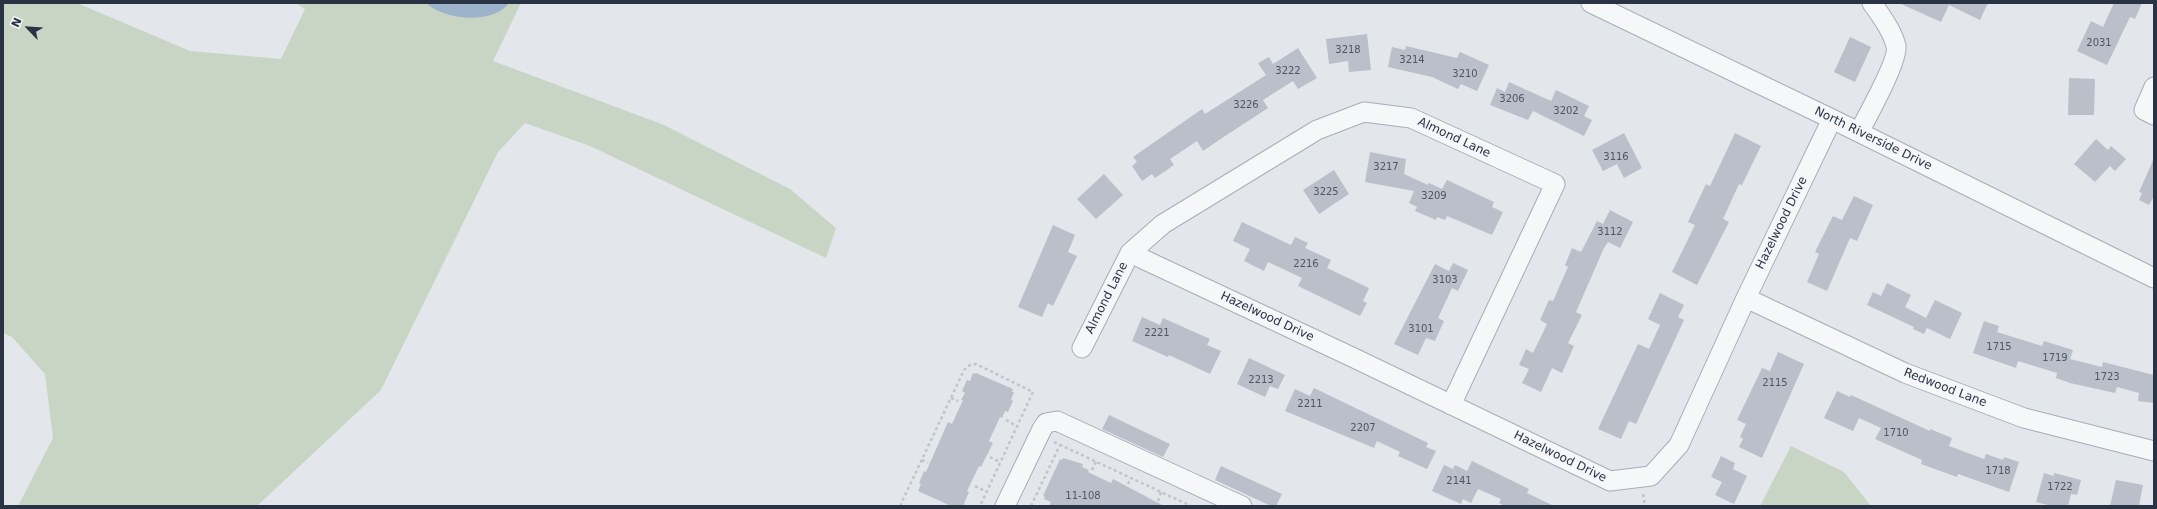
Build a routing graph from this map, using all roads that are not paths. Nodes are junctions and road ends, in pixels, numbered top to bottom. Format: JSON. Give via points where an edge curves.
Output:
{"nodes":[{"id":1,"x":1872,"y":3,"type":"edge"},
{"id":2,"x":1593,"y":4,"type":"edge"},
{"id":3,"x":2154,"y":87,"type":"edge"},
{"id":4,"x":2154,"y":115,"type":"edge"},
{"id":5,"x":1832,"y":119,"type":"junction"},
{"id":6,"x":1859,"y":132,"type":"junction"},
{"id":7,"x":1130,"y":253,"type":"junction"},
{"id":8,"x":2154,"y":278,"type":"edge"},
{"id":9,"x":1746,"y":298,"type":"junction"},
{"id":10,"x":1082,"y":348,"type":"dead end"},
{"id":11,"x":1451,"y":405,"type":"junction"},
{"id":12,"x":2154,"y":451,"type":"edge"},
{"id":13,"x":1005,"y":506,"type":"edge"},
{"id":14,"x":1242,"y":506,"type":"edge"}],
"edges":[{"from":1,"to":6,"type":"street","via":[[1889,27],[1897,47],[1892,65]]},
{"from":2,"to":5,"type":"street","name":"North Riverside Drive"},
{"from":3,"to":4,"type":"street","via":[[2144,110]]},
{"from":5,"to":6,"type":"street","name":"North Riverside Drive"},
{"from":5,"to":9,"type":"street","name":"Hazelwood Drive"},
{"from":6,"to":8,"type":"street","name":"North Riverside Drive"},
{"from":7,"to":10,"type":"street","name":"Almond Lane"},
{"from":7,"to":11,"type":"street","name":"Hazelwood Drive"},
{"from":7,"to":11,"type":"street","name":"Almond Lane","via":[[1163,224],[1317,130],[1364,112],[1411,118],[1555,184]]},
{"from":9,"to":11,"type":"street","name":"Hazelwood Drive","via":[[1679,445],[1651,476],[1610,482]]},
{"from":9,"to":12,"type":"street","name":"Redwood Lane","via":[[1905,373],[2024,418]]},
{"from":13,"to":14,"type":"street","via":[[1046,423],[1061,422]]}]}
